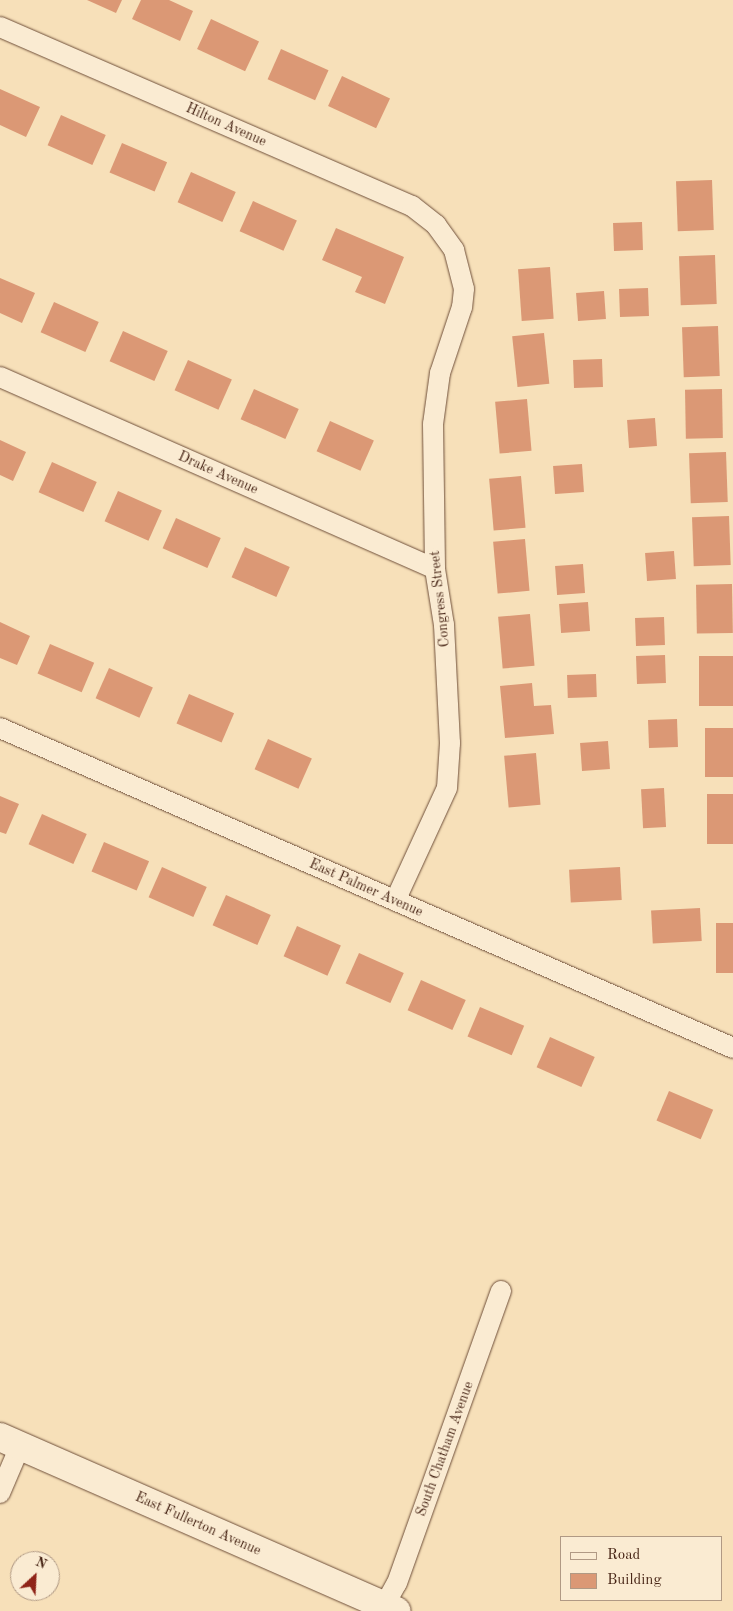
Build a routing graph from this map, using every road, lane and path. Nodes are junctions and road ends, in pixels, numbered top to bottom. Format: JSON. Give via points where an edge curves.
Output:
{"nodes":[{"id":1,"x":0,"y":27,"type":"edge"},
{"id":2,"x":445,"y":234,"type":"joint"},
{"id":3,"x":0,"y":377,"type":"edge"},
{"id":4,"x":435,"y":569,"type":"junction"},
{"id":5,"x":0,"y":728,"type":"edge"},
{"id":6,"x":395,"y":901,"type":"junction"},
{"id":7,"x":733,"y":1048,"type":"edge"},
{"id":8,"x":501,"y":1291,"type":"dead end"},
{"id":9,"x":10,"y":1441,"type":"edge"},
{"id":10,"x":0,"y":1494,"type":"edge"},
{"id":11,"x":390,"y":1608,"type":"edge"}],
"edges":[{"from":1,"to":2,"type":"street","name":"Hilton Avenue","via":[[412,206]]},
{"from":2,"to":4,"type":"street","name":"Congress Street","via":[[461,270],[464,289],[462,306],[440,373],[433,424]]},
{"from":3,"to":4,"type":"street","name":"Drake Avenue"},
{"from":4,"to":6,"type":"street","name":"Congress Street","via":[[444,625],[450,743],[447,788]]},
{"from":5,"to":6,"type":"street","name":"East Palmer Avenue"},
{"from":6,"to":7,"type":"street","name":"East Palmer Avenue"},
{"from":8,"to":11,"type":"street","name":"South Chatham Avenue"},
{"from":9,"to":10,"type":"street"},
{"from":9,"to":11,"type":"street","name":"East Fullerton Avenue"}]}
